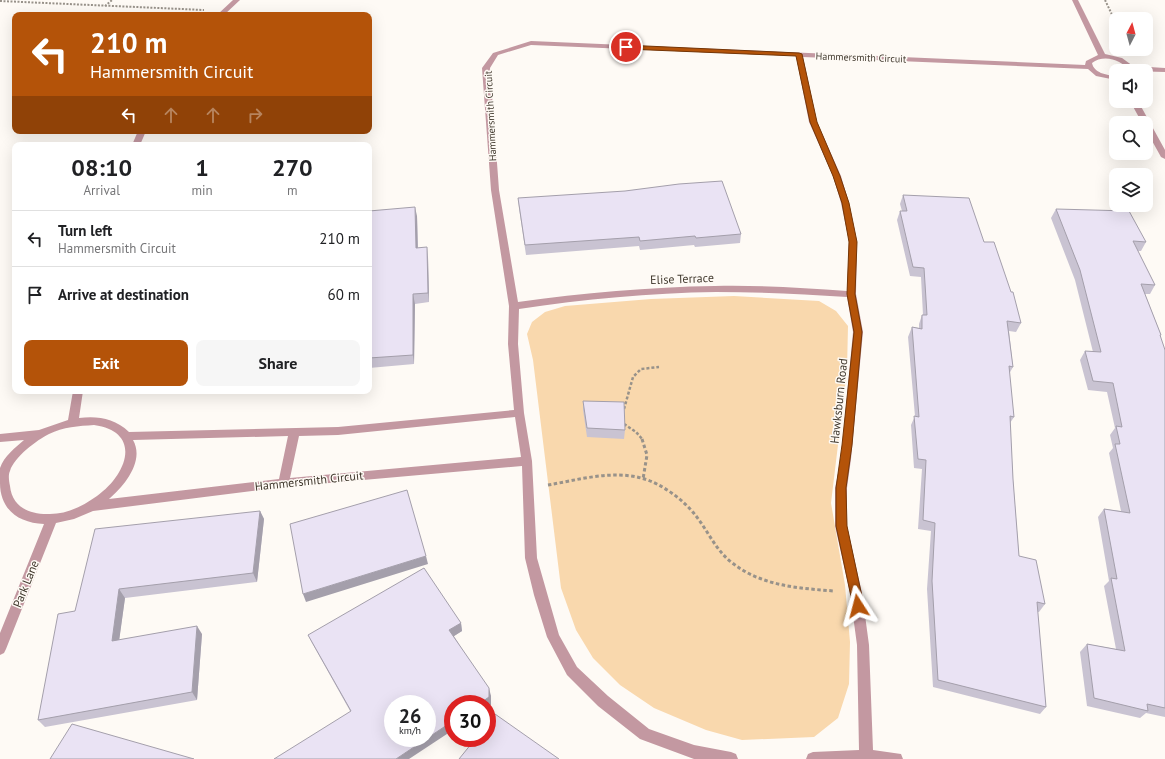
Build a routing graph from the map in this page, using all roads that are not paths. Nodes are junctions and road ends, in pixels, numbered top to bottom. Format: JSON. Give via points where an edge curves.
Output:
{"nodes":[{"id":1,"x":237,"y":0,"type":"edge"},
{"id":2,"x":1075,"y":0,"type":"edge"},
{"id":3,"x":223,"y":12,"type":"edge"},
{"id":4,"x":799,"y":54,"type":"junction"},
{"id":5,"x":1103,"y":57,"type":"junction"},
{"id":6,"x":1125,"y":64,"type":"edge"},
{"id":7,"x":1089,"y":66,"type":"junction"},
{"id":8,"x":1153,"y":70,"type":"edge"},
{"id":9,"x":1165,"y":70,"type":"edge"},
{"id":10,"x":1109,"y":77,"type":"edge"},
{"id":11,"x":1153,"y":136,"type":"edge"},
{"id":12,"x":1165,"y":157,"type":"edge"},
{"id":13,"x":851,"y":294,"type":"junction"},
{"id":14,"x":514,"y":306,"type":"junction"},
{"id":15,"x":78,"y":394,"type":"edge"},
{"id":16,"x":519,"y":413,"type":"junction"},
{"id":17,"x":73,"y":422,"type":"junction"},
{"id":18,"x":294,"y":432,"type":"junction"},
{"id":19,"x":40,"y":434,"type":"junction"},
{"id":20,"x":126,"y":436,"type":"junction"},
{"id":21,"x":0,"y":438,"type":"edge"},
{"id":22,"x":527,"y":461,"type":"junction"},
{"id":23,"x":284,"y":483,"type":"junction"},
{"id":24,"x":2,"y":502,"type":"edge"},
{"id":25,"x":92,"y":506,"type":"junction"},
{"id":26,"x":52,"y":519,"type":"junction"},
{"id":27,"x":0,"y":649,"type":"edge"},
{"id":28,"x":866,"y":756,"type":"junction"},
{"id":29,"x":731,"y":759,"type":"edge"},
{"id":30,"x":813,"y":759,"type":"edge"},
{"id":31,"x":896,"y":759,"type":"edge"}],
"edges":[{"from":1,"to":3,"type":"street"},
{"from":2,"to":5,"type":"street"},
{"from":4,"to":7,"type":"street","name":"Hammersmith Circuit"},
{"from":4,"to":13,"type":"street","name":"Hawksburn Road","via":[[813,122],[846,203],[853,242]]},
{"from":4,"to":14,"type":"street","name":"Hammersmith Circuit","via":[[531,43],[495,54],[486,68],[495,190]]},
{"from":5,"to":6,"type":"street","via":[[1118,59]]},
{"from":5,"to":7,"type":"street","via":[[1090,60]]},
{"from":7,"to":10,"type":"street","via":[[1101,75]]},
{"from":8,"to":9,"type":"street"},
{"from":11,"to":12,"type":"street"},
{"from":13,"to":14,"type":"street","name":"Elise Terrace","via":[[744,289],[568,298]]},
{"from":13,"to":28,"type":"street","name":"Hawksburn Road","via":[[858,332],[841,488],[841,526],[856,593],[863,645]]},
{"from":14,"to":16,"type":"street","name":"Hammersmith Circuit","via":[[513,344]]},
{"from":15,"to":17,"type":"street"},
{"from":16,"to":18,"type":"street","via":[[338,431]]},
{"from":16,"to":22,"type":"street","name":"Hammersmith Circuit"},
{"from":17,"to":19,"type":"street"},
{"from":17,"to":20,"type":"street","via":[[94,420],[112,425]]},
{"from":18,"to":20,"type":"street"},
{"from":18,"to":23,"type":"street"},
{"from":19,"to":21,"type":"street"},
{"from":19,"to":24,"type":"street","via":[[14,455],[3,472],[0,489]]},
{"from":20,"to":25,"type":"street","via":[[132,450],[128,469],[118,486]]},
{"from":22,"to":23,"type":"street","name":"Hammersmith Circuit"},
{"from":22,"to":29,"type":"street","name":"Hammersmith Circuit","via":[[531,558],[553,637],[572,671],[603,701],[645,734],[694,752]]},
{"from":23,"to":25,"type":"street","name":"Hammersmith Circuit"},
{"from":24,"to":26,"type":"street","via":[[17,514],[30,519]]},
{"from":25,"to":26,"type":"street","via":[[69,516]]},
{"from":26,"to":27,"type":"street","name":"Park Lane"},
{"from":28,"to":30,"type":"street"},
{"from":28,"to":31,"type":"street"}]}
